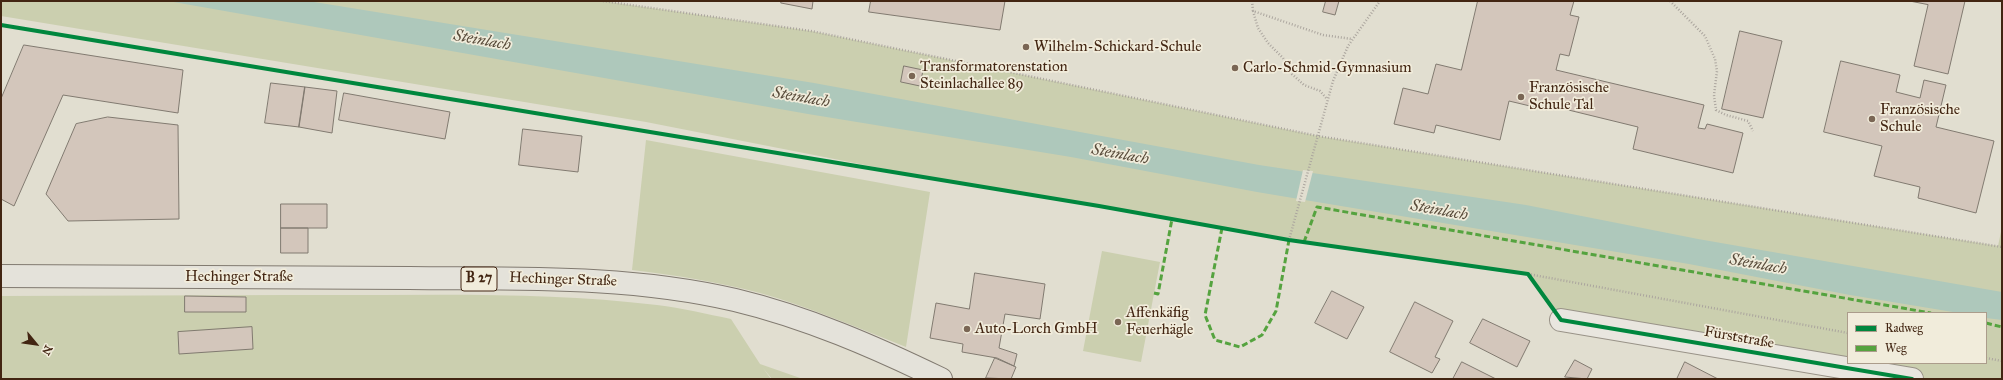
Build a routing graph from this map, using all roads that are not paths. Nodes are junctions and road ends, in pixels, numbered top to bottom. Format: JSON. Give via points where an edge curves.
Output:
{"nodes":[{"id":1,"x":1,"y":276,"type":"edge"},
{"id":2,"x":1561,"y":320,"type":"dead end"},
{"id":3,"x":940,"y":379,"type":"edge"},
{"id":4,"x":1912,"y":379,"type":"edge"}],
"edges":[{"from":1,"to":3,"type":"main road","name":"Hechinger Straße","number":"B 27","via":[[628,282],[695,292],[765,308],[852,339]]},
{"from":2,"to":4,"type":"street","name":"Fürststraße"}]}
